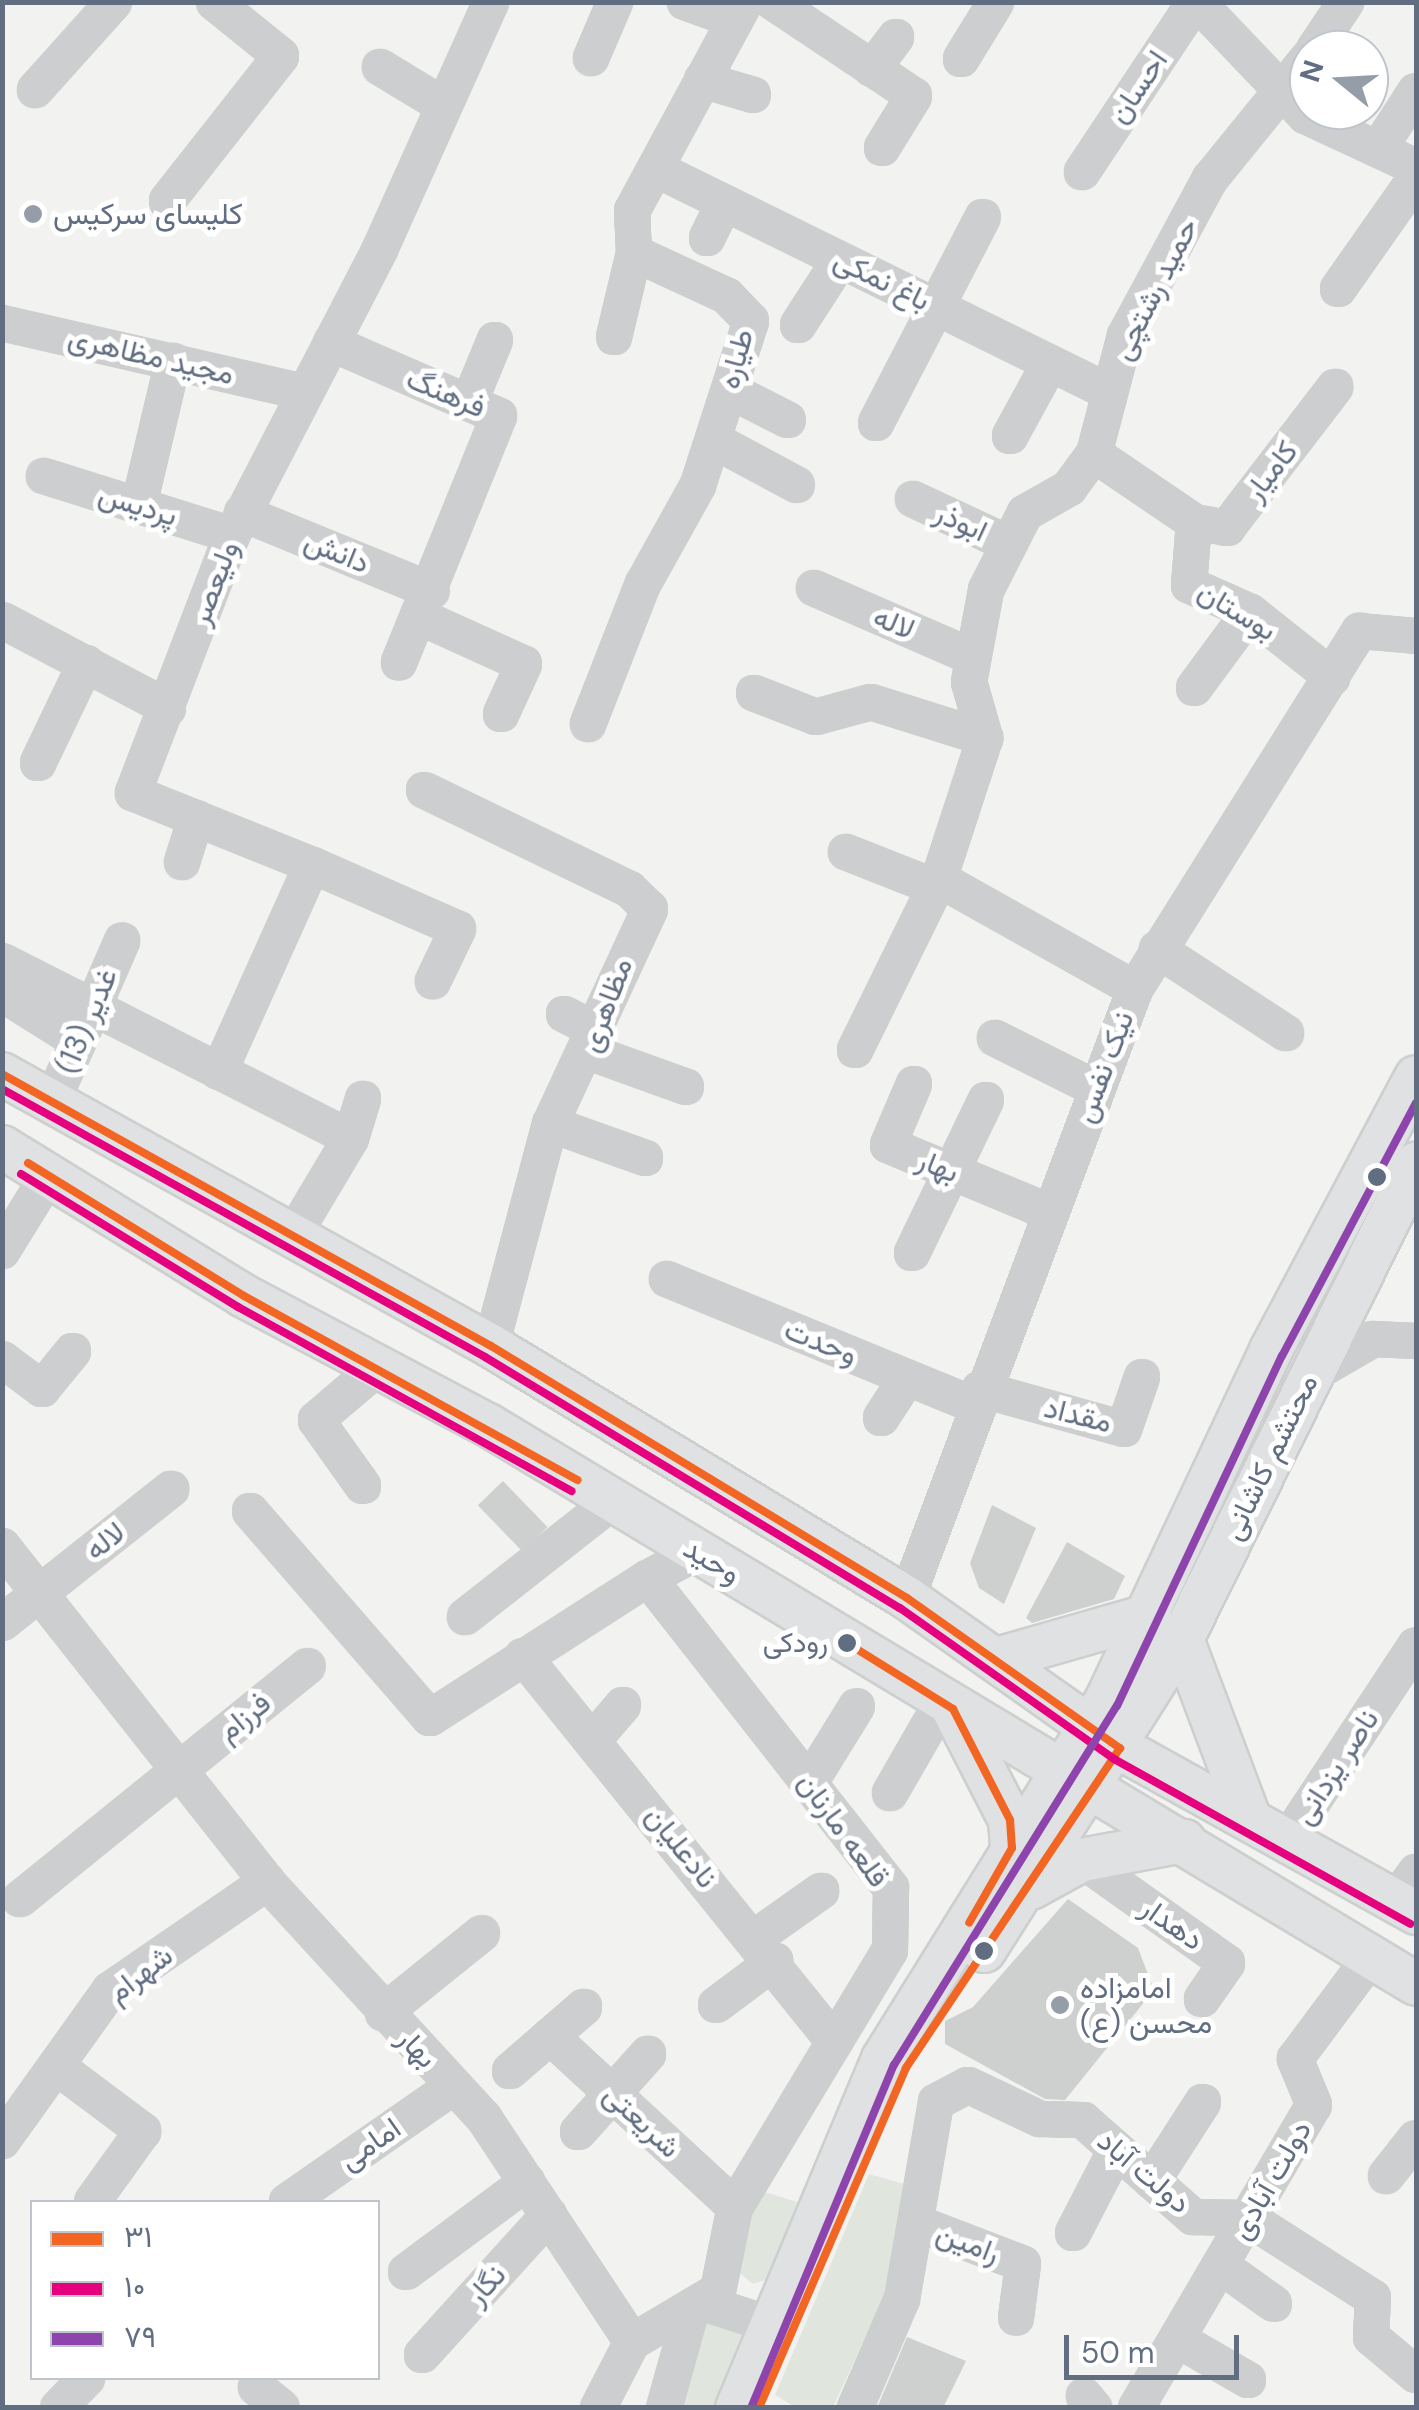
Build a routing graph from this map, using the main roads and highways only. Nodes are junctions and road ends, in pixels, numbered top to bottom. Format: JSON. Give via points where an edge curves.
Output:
{"nodes":[{"id":1,"x":1416,"y":1077,"type":"edge"},
{"id":2,"x":19,"y":1079,"type":"edge"},
{"id":3,"x":2,"y":1147,"type":"edge"},
{"id":4,"x":1416,"y":1164,"type":"edge"},
{"id":5,"x":1308,"y":1282,"type":"junction"},
{"id":6,"x":1344,"y":1307,"type":"junction"},
{"id":7,"x":1166,"y":1627,"type":"junction"},
{"id":8,"x":993,"y":1656,"type":"junction"},
{"id":9,"x":948,"y":1705,"type":"junction"},
{"id":10,"x":1105,"y":1737,"type":"junction"},
{"id":11,"x":1078,"y":1778,"type":"junction"},
{"id":12,"x":1267,"y":1827,"type":"junction"},
{"id":13,"x":1184,"y":1841,"type":"junction"},
{"id":14,"x":1012,"y":1848,"type":"junction"},
{"id":15,"x":1244,"y":1883,"type":"junction"},
{"id":16,"x":1022,"y":1894,"type":"junction"},
{"id":17,"x":1410,"y":1895,"type":"edge"},
{"id":18,"x":1416,"y":1984,"type":"edge"},
{"id":19,"x":737,"y":2408,"type":"edge"},
{"id":20,"x":758,"y":2408,"type":"edge"}],
"edges":[{"from":1,"to":5,"type":"main road","name":"محتشم کاشانی"},
{"from":2,"to":8,"type":"main road","via":[[491,1346]]},
{"from":3,"to":9,"type":"main road","name":"وحید","via":[[613,1501]]},
{"from":4,"to":6,"type":"main road","name":"محتشم کاشانی"},
{"from":5,"to":6,"type":"main road","via":[[1306,1300],[1318,1314]]},
{"from":5,"to":7,"type":"main road","name":"محتشم کاشانی"},
{"from":6,"to":7,"type":"main road","name":"محتشم کاشانی"},
{"from":7,"to":8,"type":"main road"},
{"from":7,"to":10,"type":"main road","name":"محتشم کاشانی"},
{"from":7,"to":12,"type":"main road"},
{"from":8,"to":9,"type":"main road","via":[[985,1689]]},
{"from":8,"to":10,"type":"main road"},
{"from":9,"to":11,"type":"main road","name":"وحید"},
{"from":9,"to":14,"type":"main road","via":[[1010,1820]]},
{"from":10,"to":11,"type":"main road","name":"محتشم کاشانی"},
{"from":10,"to":12,"type":"main road"},
{"from":11,"to":13,"type":"main road","name":"وحید"},
{"from":11,"to":14,"type":"main road"},
{"from":11,"to":16,"type":"main road"},
{"from":12,"to":15,"type":"main road"},
{"from":12,"to":17,"type":"main road"},
{"from":13,"to":15,"type":"main road","name":"وحید"},
{"from":13,"to":16,"type":"main road","via":[[1082,1860]]},
{"from":14,"to":19,"type":"main road","via":[[883,2059]]},
{"from":15,"to":18,"type":"main road","name":"وحید"},
{"from":16,"to":20,"type":"main road","via":[[906,2068]]}]}
